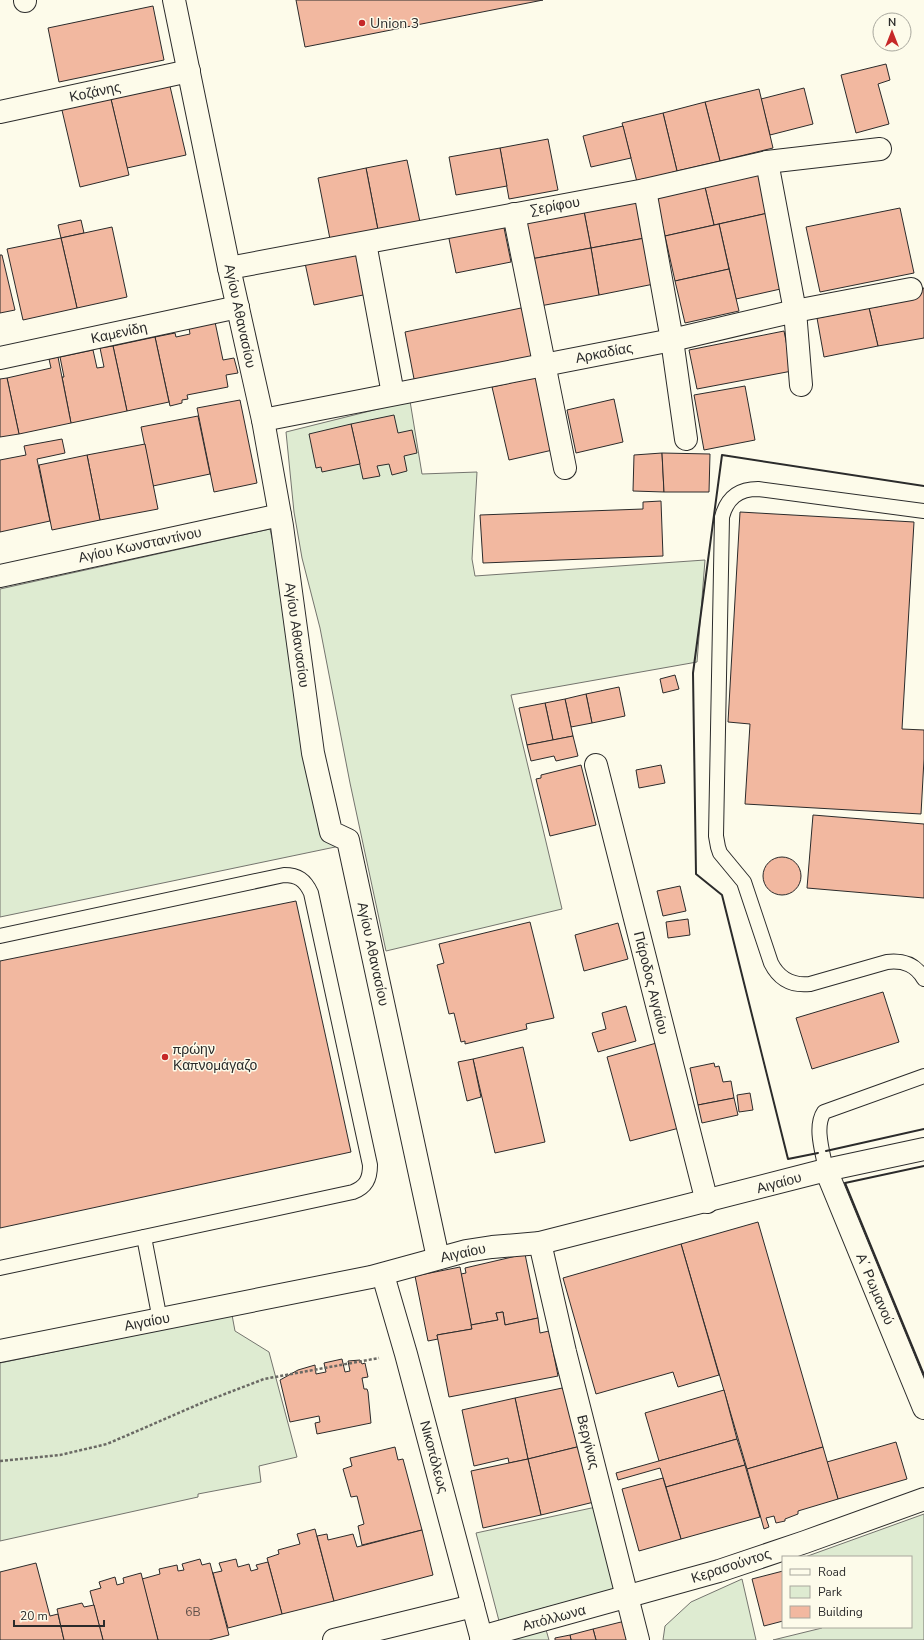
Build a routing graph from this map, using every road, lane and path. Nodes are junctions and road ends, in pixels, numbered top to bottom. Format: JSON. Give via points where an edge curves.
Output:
{"nodes":[{"id":1,"x":174,"y":0,"type":"edge"},
{"id":2,"x":189,"y":71,"type":"junction"},
{"id":3,"x":0,"y":112,"type":"edge"},
{"id":4,"x":880,"y":149,"type":"dead end"},
{"id":5,"x":767,"y":162,"type":"junction"},
{"id":6,"x":645,"y":190,"type":"junction"},
{"id":7,"x":514,"y":214,"type":"junction"},
{"id":8,"x":365,"y":243,"type":"junction"},
{"id":9,"x":229,"y":268,"type":"junction"},
{"id":10,"x":911,"y":289,"type":"dead end"},
{"id":11,"x":238,"y":307,"type":"junction"},
{"id":12,"x":795,"y":311,"type":"junction"},
{"id":13,"x":672,"y":340,"type":"junction"},
{"id":14,"x":0,"y":358,"type":"edge"},
{"id":15,"x":544,"y":365,"type":"junction"},
{"id":16,"x":801,"y":385,"type":"dead end"},
{"id":17,"x":393,"y":394,"type":"junction"},
{"id":18,"x":263,"y":420,"type":"junction"},
{"id":19,"x":686,"y":439,"type":"dead end"},
{"id":20,"x":565,"y":468,"type":"dead end"},
{"id":21,"x":924,"y":511,"type":"edge"},
{"id":22,"x":280,"y":515,"type":"junction"},
{"id":23,"x":0,"y":576,"type":"edge"},
{"id":24,"x":596,"y":765,"type":"dead end"},
{"id":25,"x":0,"y":936,"type":"edge"},
{"id":26,"x":924,"y":979,"type":"edge"},
{"id":27,"x":924,"y":1076,"type":"edge"},
{"id":28,"x":924,"y":1149,"type":"edge"},
{"id":29,"x":826,"y":1170,"type":"junction"},
{"id":30,"x":707,"y":1202,"type":"junction"},
{"id":31,"x":144,"y":1237,"type":"junction"},
{"id":32,"x":540,"y":1243,"type":"junction"},
{"id":33,"x":438,"y":1258,"type":"junction"},
{"id":34,"x":0,"y":1268,"type":"edge"},
{"id":35,"x":383,"y":1275,"type":"junction"},
{"id":36,"x":160,"y":1320,"type":"junction"},
{"id":37,"x":0,"y":1351,"type":"edge"},
{"id":38,"x":406,"y":1354,"type":"junction"},
{"id":39,"x":924,"y":1408,"type":"edge"},
{"id":40,"x":0,"y":1461,"type":"edge"},
{"id":41,"x":924,"y":1499,"type":"edge"},
{"id":42,"x":627,"y":1598,"type":"junction"},
{"id":43,"x":474,"y":1606,"type":"junction"},
{"id":44,"x":482,"y":1639,"type":"edge"},
{"id":45,"x":334,"y":1640,"type":"edge"},
{"id":46,"x":638,"y":1640,"type":"edge"}],
"edges":[{"from":1,"to":2,"type":"street","name":"Αγίου Αθανασίου"},
{"from":2,"to":3,"type":"street","name":"Κοζάνης"},
{"from":2,"to":9,"type":"street","name":"Αγίου Αθανασίου"},
{"from":4,"to":5,"type":"street","name":"Σερίφου"},
{"from":5,"to":6,"type":"street","name":"Σερίφου"},
{"from":5,"to":12,"type":"street"},
{"from":6,"to":7,"type":"street","name":"Σερίφου"},
{"from":6,"to":13,"type":"street"},
{"from":7,"to":8,"type":"street","name":"Σερίφου"},
{"from":7,"to":15,"type":"street"},
{"from":8,"to":9,"type":"street","name":"Σερίφου"},
{"from":8,"to":17,"type":"street"},
{"from":9,"to":11,"type":"street","name":"Αγίου Αθανασίου"},
{"from":10,"to":12,"type":"street","name":"Αρκαδίας"},
{"from":11,"to":14,"type":"street","name":"Καμενίδη"},
{"from":11,"to":18,"type":"street","name":"Αγίου Αθανασίου"},
{"from":12,"to":13,"type":"street","name":"Αρκαδίας"},
{"from":12,"to":16,"type":"street"},
{"from":13,"to":15,"type":"street","name":"Αρκαδίας"},
{"from":13,"to":19,"type":"street"},
{"from":15,"to":17,"type":"street","name":"Αρκαδίας"},
{"from":15,"to":20,"type":"street"},
{"from":17,"to":18,"type":"street","name":"Αρκαδίας"},
{"from":18,"to":22,"type":"street","name":"Αγίου Αθανασίου"},
{"from":21,"to":26,"type":"lane","via":[[758,489],[747,489],[738,493],[724,508],[716,836],[720,853],[744,882],[771,963],[782,978],[800,985],[810,984],[896,961],[914,967]]},
{"from":22,"to":23,"type":"street","name":"Αγίου Κωνσταντίνου"},
{"from":22,"to":33,"type":"street","name":"Αγίου Αθανασίου","via":[[313,753],[331,832],[348,840]]},
{"from":24,"to":30,"type":"street","name":"Πάροδος Αιγαίου"},
{"from":25,"to":31,"type":"lane","via":[[284,875],[301,878],[308,884],[370,1165],[367,1182],[361,1189],[353,1192]]},
{"from":27,"to":29,"type":"lane","via":[[824,1112],[819,1130]]},
{"from":28,"to":29,"type":"street","name":"Αιγαίου"},
{"from":29,"to":30,"type":"street","name":"Αιγαίου"},
{"from":29,"to":39,"type":"street","name":"Α΄ Ρωμανού"},
{"from":30,"to":32,"type":"street","name":"Αιγαίου"},
{"from":31,"to":34,"type":"lane"},
{"from":31,"to":36,"type":"lane"},
{"from":32,"to":33,"type":"street","name":"Αιγαίου","via":[[492,1247]]},
{"from":32,"to":42,"type":"street","name":"Βεργίνας"},
{"from":33,"to":35,"type":"street","name":"Αιγαίου"},
{"from":35,"to":36,"type":"street","name":"Αιγαίου"},
{"from":35,"to":38,"type":"street","name":"Νικοπόλεως"},
{"from":36,"to":37,"type":"street","name":"Αιγαίου"},
{"from":38,"to":40,"type":"path","via":[[264,1379],[107,1444],[60,1455]]},
{"from":38,"to":43,"type":"street","name":"Νικοπόλεως"},
{"from":41,"to":42,"type":"street","name":"Κερασούντος","via":[[798,1545]]},
{"from":42,"to":44,"type":"street","name":"Απόλλωνα"},
{"from":42,"to":46,"type":"street","name":"Βεργίνας"},
{"from":43,"to":44,"type":"street","name":"Νικοπόλεως"},
{"from":43,"to":45,"type":"street"}]}
